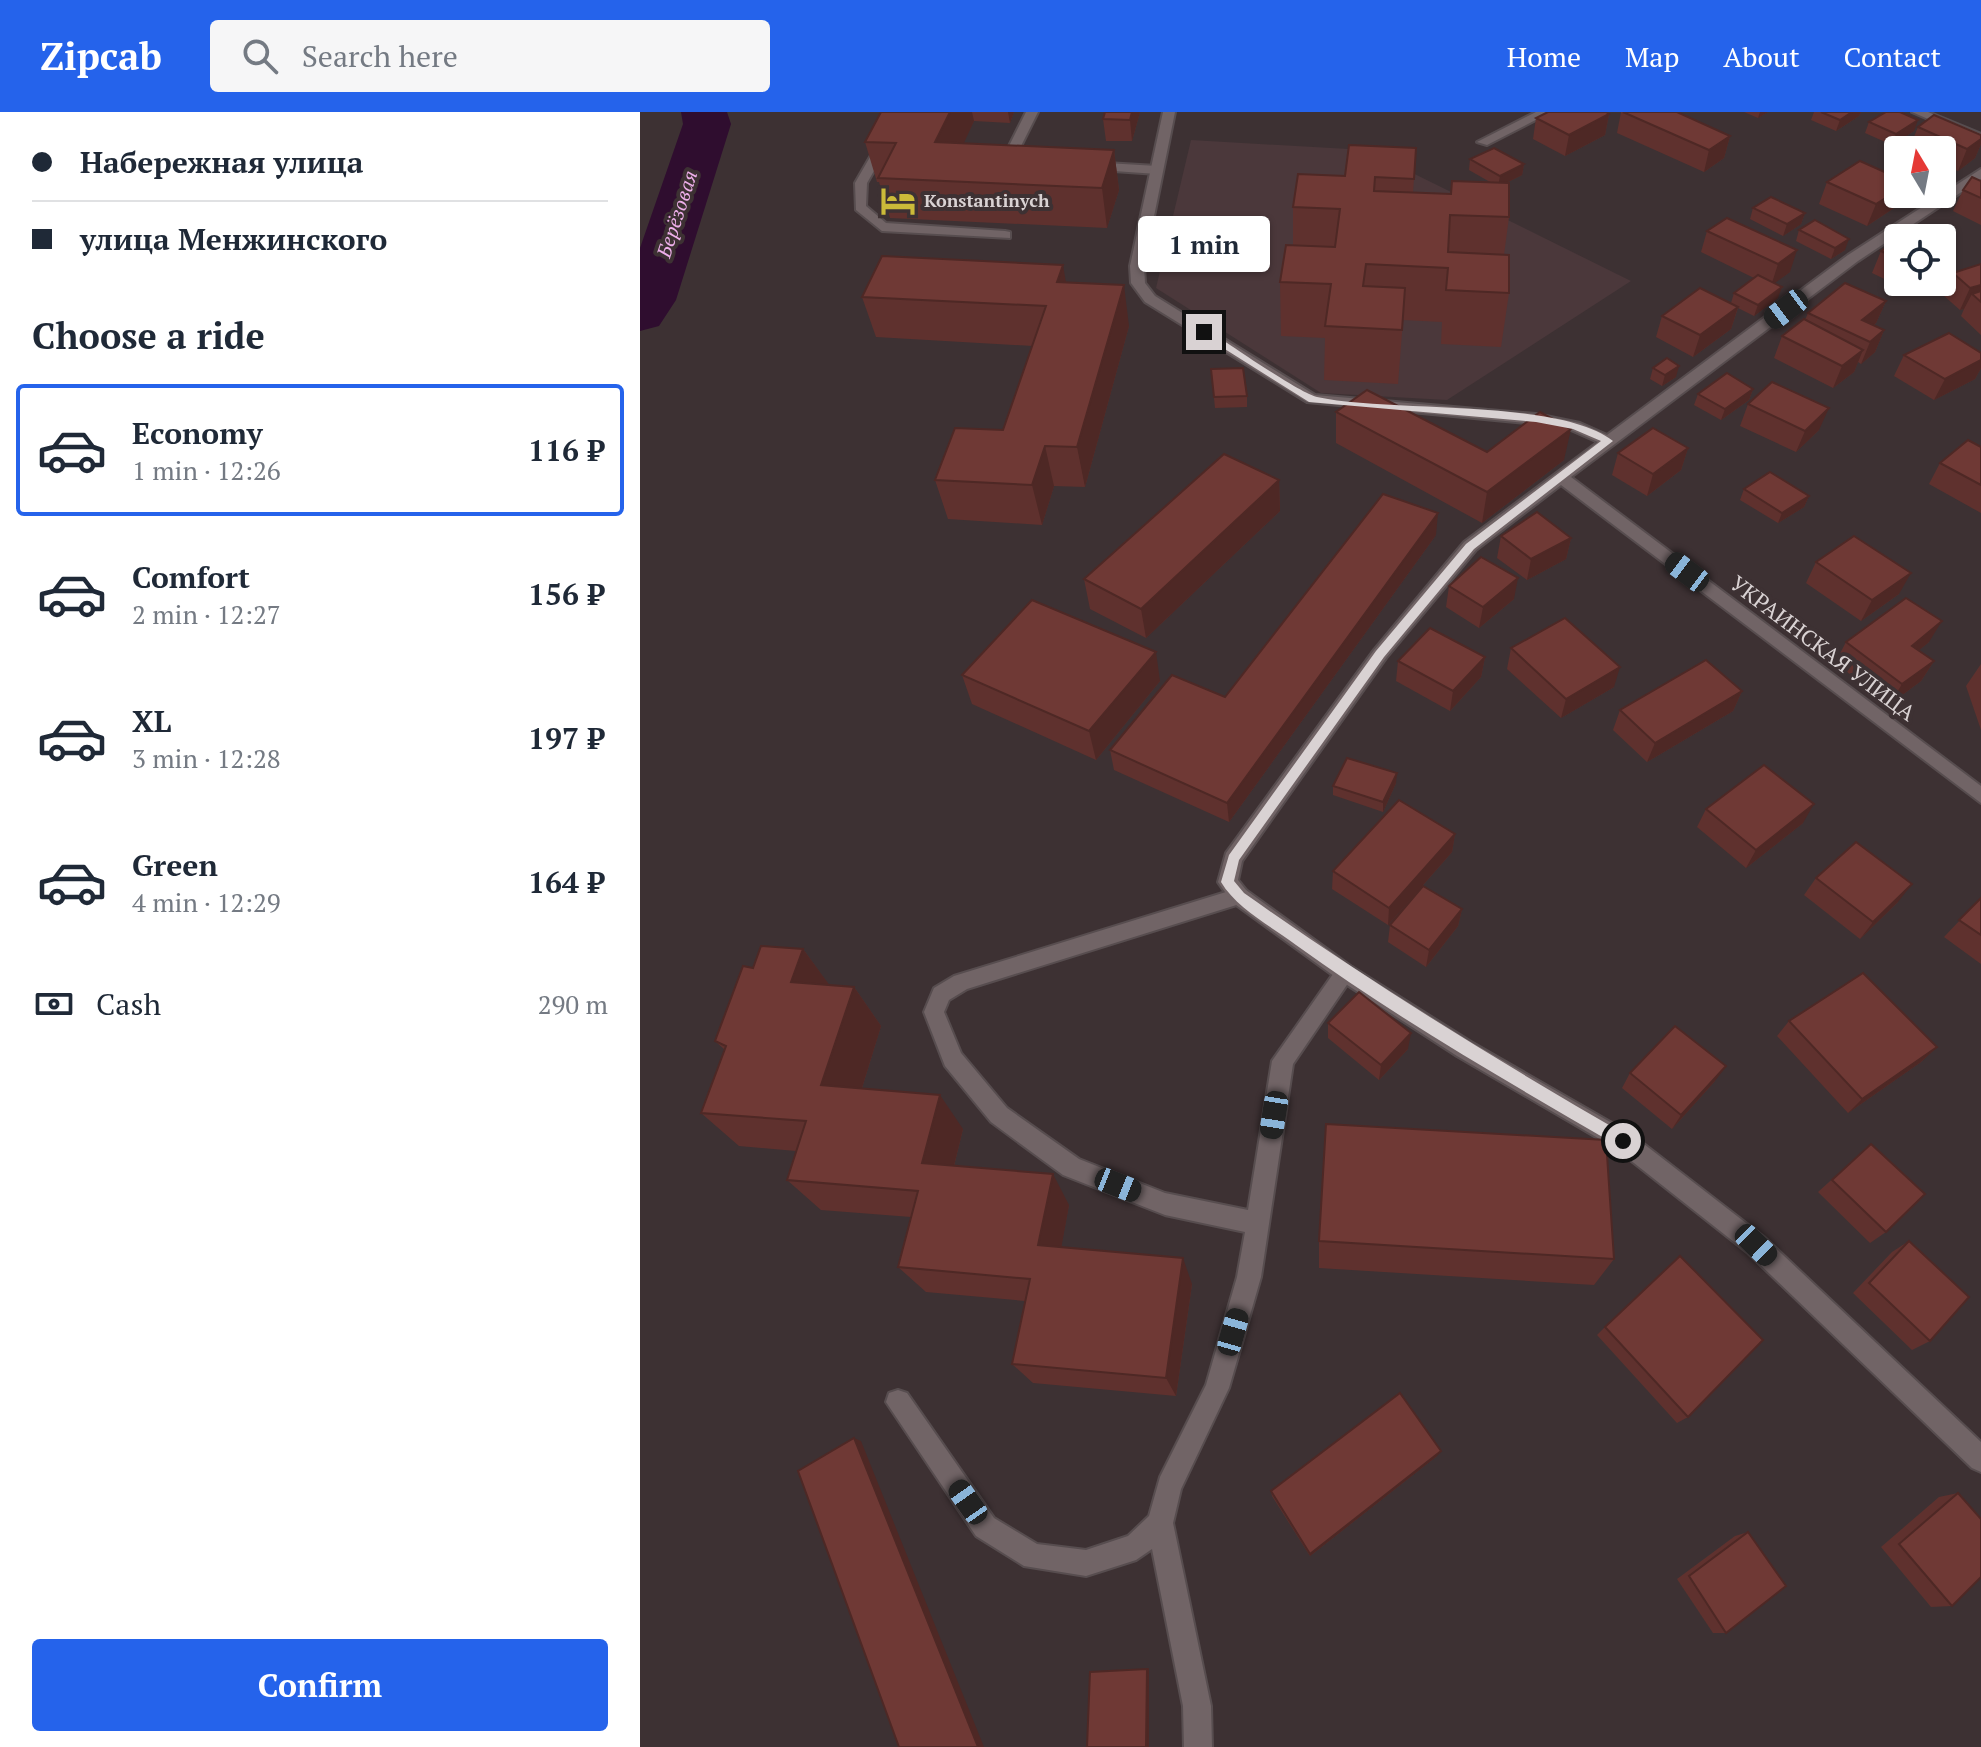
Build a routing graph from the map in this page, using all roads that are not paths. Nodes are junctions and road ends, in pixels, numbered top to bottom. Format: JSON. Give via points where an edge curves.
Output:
{"nodes":[{"id":1,"x":902,"y":112,"type":"edge"},
{"id":2,"x":1032,"y":112,"type":"edge"},
{"id":3,"x":1169,"y":112,"type":"edge"},
{"id":4,"x":1545,"y":112,"type":"edge"},
{"id":5,"x":1918,"y":112,"type":"edge"},
{"id":6,"x":1981,"y":138,"type":"edge"},
{"id":7,"x":1483,"y":142,"type":"dead end"},
{"id":8,"x":1037,"y":163,"type":"edge"},
{"id":9,"x":1067,"y":165,"type":"edge"},
{"id":10,"x":1157,"y":170,"type":"junction"},
{"id":11,"x":1981,"y":173,"type":"edge"},
{"id":12,"x":1005,"y":235,"type":"dead end"},
{"id":13,"x":1608,"y":441,"type":"junction"},
{"id":14,"x":1561,"y":477,"type":"junction"},
{"id":15,"x":1981,"y":796,"type":"edge"},
{"id":16,"x":1233,"y":889,"type":"junction"},
{"id":17,"x":1345,"y":973,"type":"junction"},
{"id":18,"x":1257,"y":1223,"type":"junction"},
{"id":19,"x":898,"y":1402,"type":"dead end"},
{"id":20,"x":1981,"y":1459,"type":"edge"},
{"id":21,"x":1160,"y":1523,"type":"junction"},
{"id":22,"x":1198,"y":1747,"type":"edge"}],
"edges":[{"from":1,"to":12,"type":"street","via":[[861,183],[860,207],[882,227]]},
{"from":2,"to":8,"type":"street","via":[[1007,162]]},
{"from":3,"to":10,"type":"street"},
{"from":4,"to":7,"type":"street"},
{"from":5,"to":6,"type":"street"},
{"from":9,"to":10,"type":"street"},
{"from":10,"to":13,"type":"street","via":[[1138,283],[1150,299],[1312,399],[1536,419],[1575,426]]},
{"from":11,"to":13,"type":"street","via":[[1853,258]]},
{"from":13,"to":14,"type":"street"},
{"from":14,"to":15,"type":"street","name":"УКРАИНСКАЯ УЛИЦА"},
{"from":14,"to":16,"type":"street","via":[[1470,546],[1380,654],[1233,859]]},
{"from":16,"to":17,"type":"street"},
{"from":16,"to":18,"type":"street","via":[[961,982],[941,994],[934,1012],[953,1059],[999,1115],[1071,1167],[1165,1204]]},
{"from":17,"to":18,"type":"street","via":[[1283,1061]]},
{"from":17,"to":20,"type":"street","via":[[1623,1141],[1756,1245]]},
{"from":18,"to":21,"type":"street","via":[[1249,1277],[1217,1388],[1169,1486]]},
{"from":19,"to":21,"type":"street","via":[[985,1527],[1033,1557],[1086,1563],[1136,1547]]},
{"from":21,"to":22,"type":"street","via":[[1197,1706]]}]}
